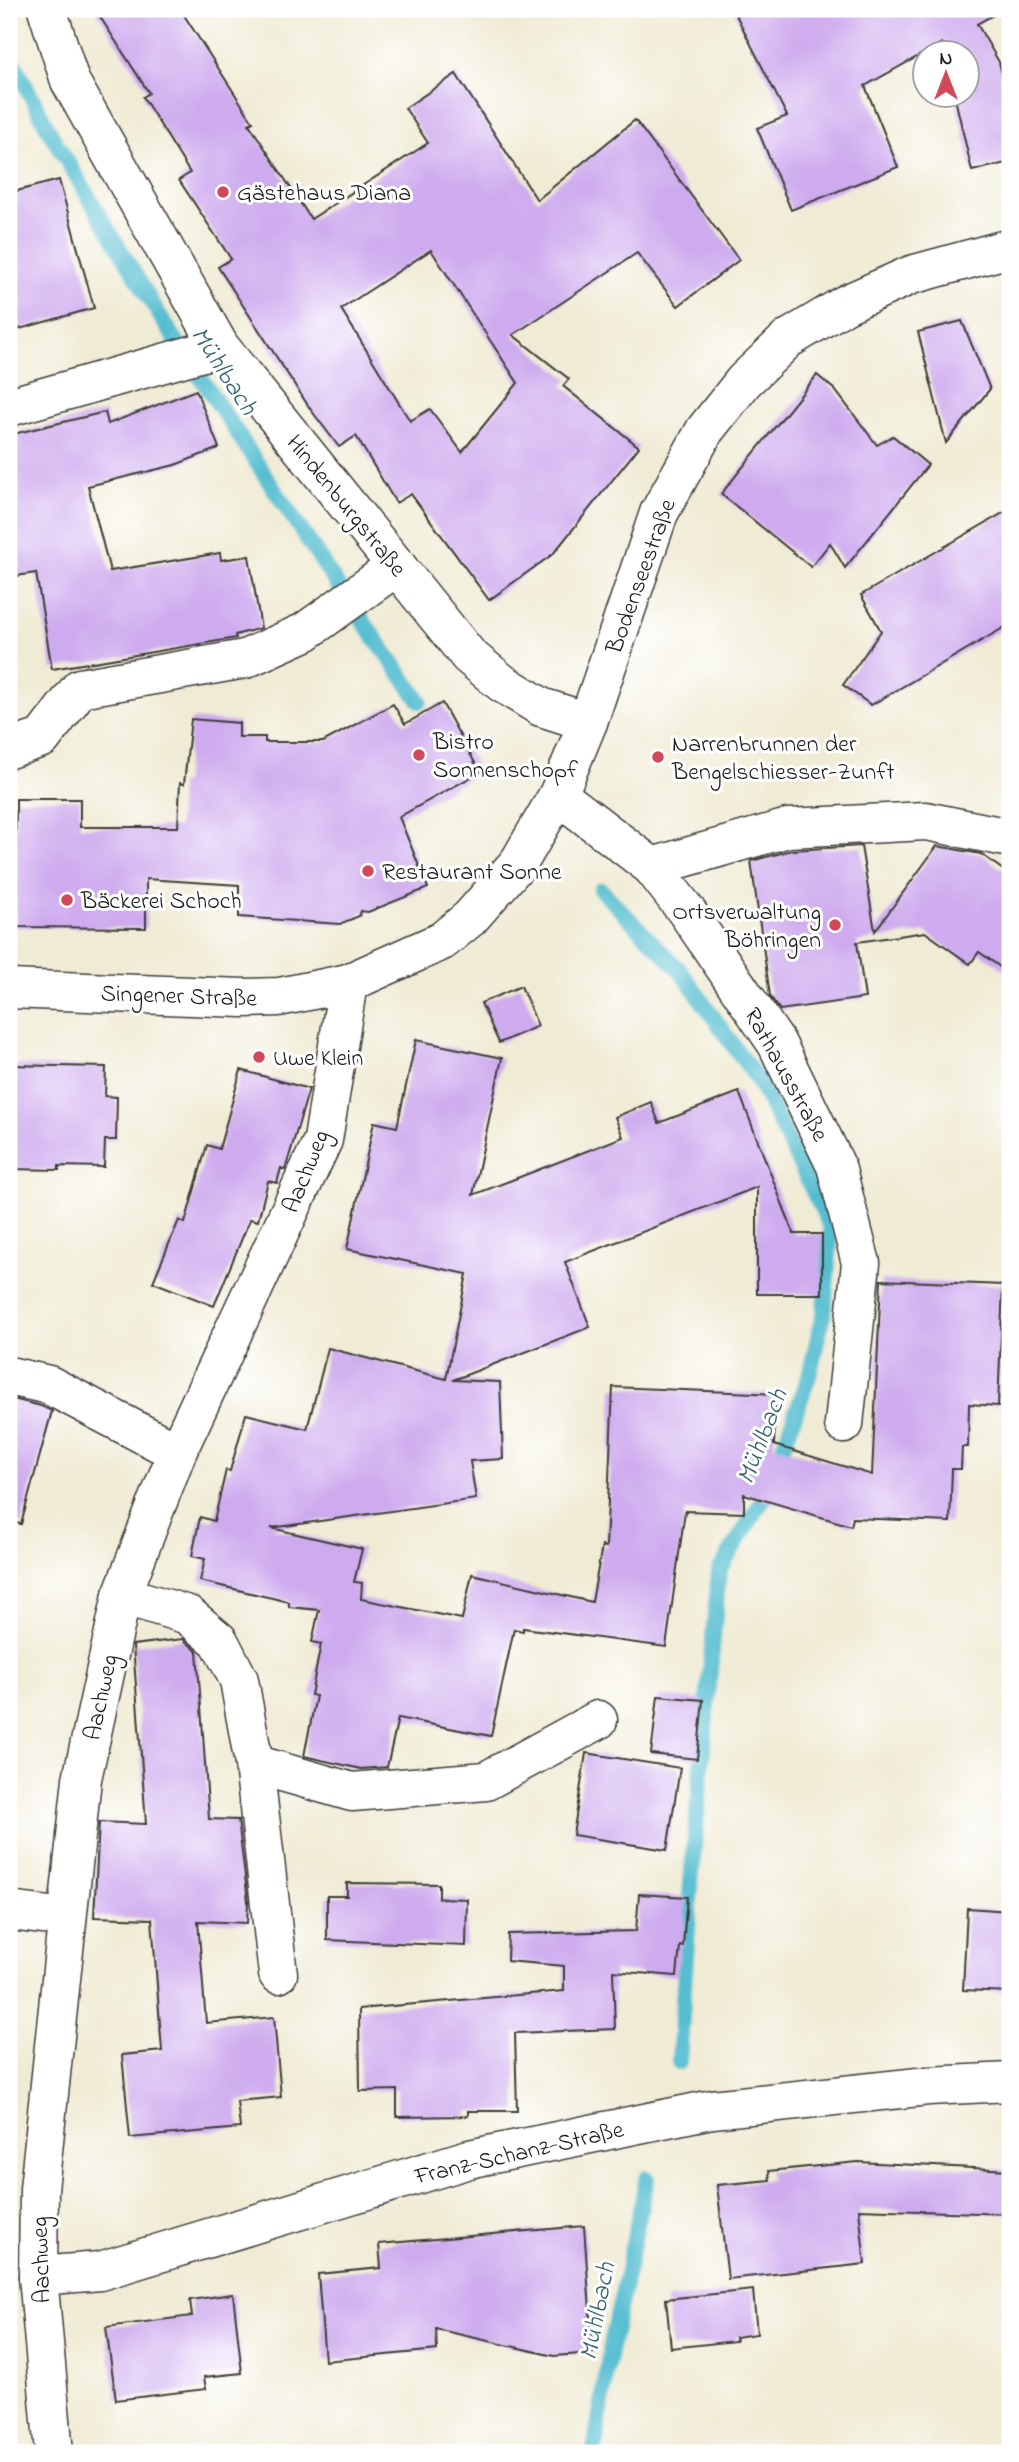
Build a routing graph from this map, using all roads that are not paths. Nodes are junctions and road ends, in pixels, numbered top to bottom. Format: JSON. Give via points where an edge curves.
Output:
{"nodes":[{"id":1,"x":47,"y":9,"type":"edge"},
{"id":2,"x":1010,"y":248,"type":"edge"},
{"id":3,"x":220,"y":347,"type":"junction"},
{"id":4,"x":9,"y":407,"type":"edge"},
{"id":5,"x":397,"y":566,"type":"junction"},
{"id":6,"x":588,"y":722,"type":"junction"},
{"id":7,"x":9,"y":749,"type":"edge"},
{"id":8,"x":558,"y":795,"type":"junction"},
{"id":9,"x":1010,"y":838,"type":"edge"},
{"id":10,"x":652,"y":867,"type":"junction"},
{"id":11,"x":348,"y":983,"type":"junction"},
{"id":12,"x":9,"y":989,"type":"edge"},
{"id":13,"x":9,"y":1376,"type":"edge"},
{"id":14,"x":844,"y":1424,"type":"dead end"},
{"id":15,"x":177,"y":1452,"type":"junction"},
{"id":16,"x":122,"y":1595,"type":"junction"},
{"id":17,"x":598,"y":1720,"type":"dead end"},
{"id":18,"x":254,"y":1764,"type":"junction"},
{"id":19,"x":9,"y":1911,"type":"edge"},
{"id":20,"x":67,"y":1918,"type":"junction"},
{"id":21,"x":278,"y":1974,"type":"dead end"},
{"id":22,"x":1010,"y":2082,"type":"edge"},
{"id":23,"x":24,"y":2187,"type":"edge"},
{"id":24,"x":38,"y":2276,"type":"junction"},
{"id":25,"x":54,"y":2453,"type":"edge"}],
"edges":[{"from":1,"to":3,"type":"street","name":"Hindenburgstraße","via":[[70,81]]},
{"from":2,"to":6,"type":"street","name":"Bodenseestraße","via":[[911,275],[846,304],[788,339],[744,381],[705,430],[659,513]]},
{"from":3,"to":4,"type":"street"},
{"from":3,"to":5,"type":"street","name":"Hindenburgstraße"},
{"from":5,"to":6,"type":"street","name":"Hindenburgstraße","via":[[469,656],[502,683],[541,707]]},
{"from":5,"to":7,"type":"street","via":[[305,632],[245,659],[80,688],[42,738]]},
{"from":6,"to":8,"type":"street","name":"Bodenseestraße"},
{"from":8,"to":10,"type":"street","name":"Rathausstraße"},
{"from":8,"to":11,"type":"street","name":"Bodenseestraße","via":[[519,862],[470,918],[442,941]]},
{"from":9,"to":10,"type":"street","via":[[926,821],[788,828]]},
{"from":10,"to":14,"type":"street","name":"Rathausstraße","via":[[777,1044],[836,1166],[860,1263]]},
{"from":11,"to":12,"type":"street","name":"Singener Straße","via":[[290,995],[243,998]]},
{"from":11,"to":15,"type":"street","name":"Aachweg","via":[[323,1140]]},
{"from":13,"to":15,"type":"street","via":[[49,1385]]},
{"from":15,"to":16,"type":"street","name":"Aachweg"},
{"from":16,"to":18,"type":"street","via":[[188,1615],[219,1641],[239,1680]]},
{"from":16,"to":20,"type":"street","name":"Aachweg","via":[[82,1779]]},
{"from":17,"to":18,"type":"street","via":[[486,1781],[352,1792]]},
{"from":18,"to":21,"type":"street"},
{"from":19,"to":20,"type":"street"},
{"from":20,"to":23,"type":"street","name":"Aachweg"},
{"from":22,"to":24,"type":"street","name":"Franz-Schanz-Straße","via":[[712,2109],[469,2159],[100,2271]]},
{"from":23,"to":24,"type":"street","name":"Aachweg"},
{"from":24,"to":25,"type":"street","name":"Aachweg"}]}
